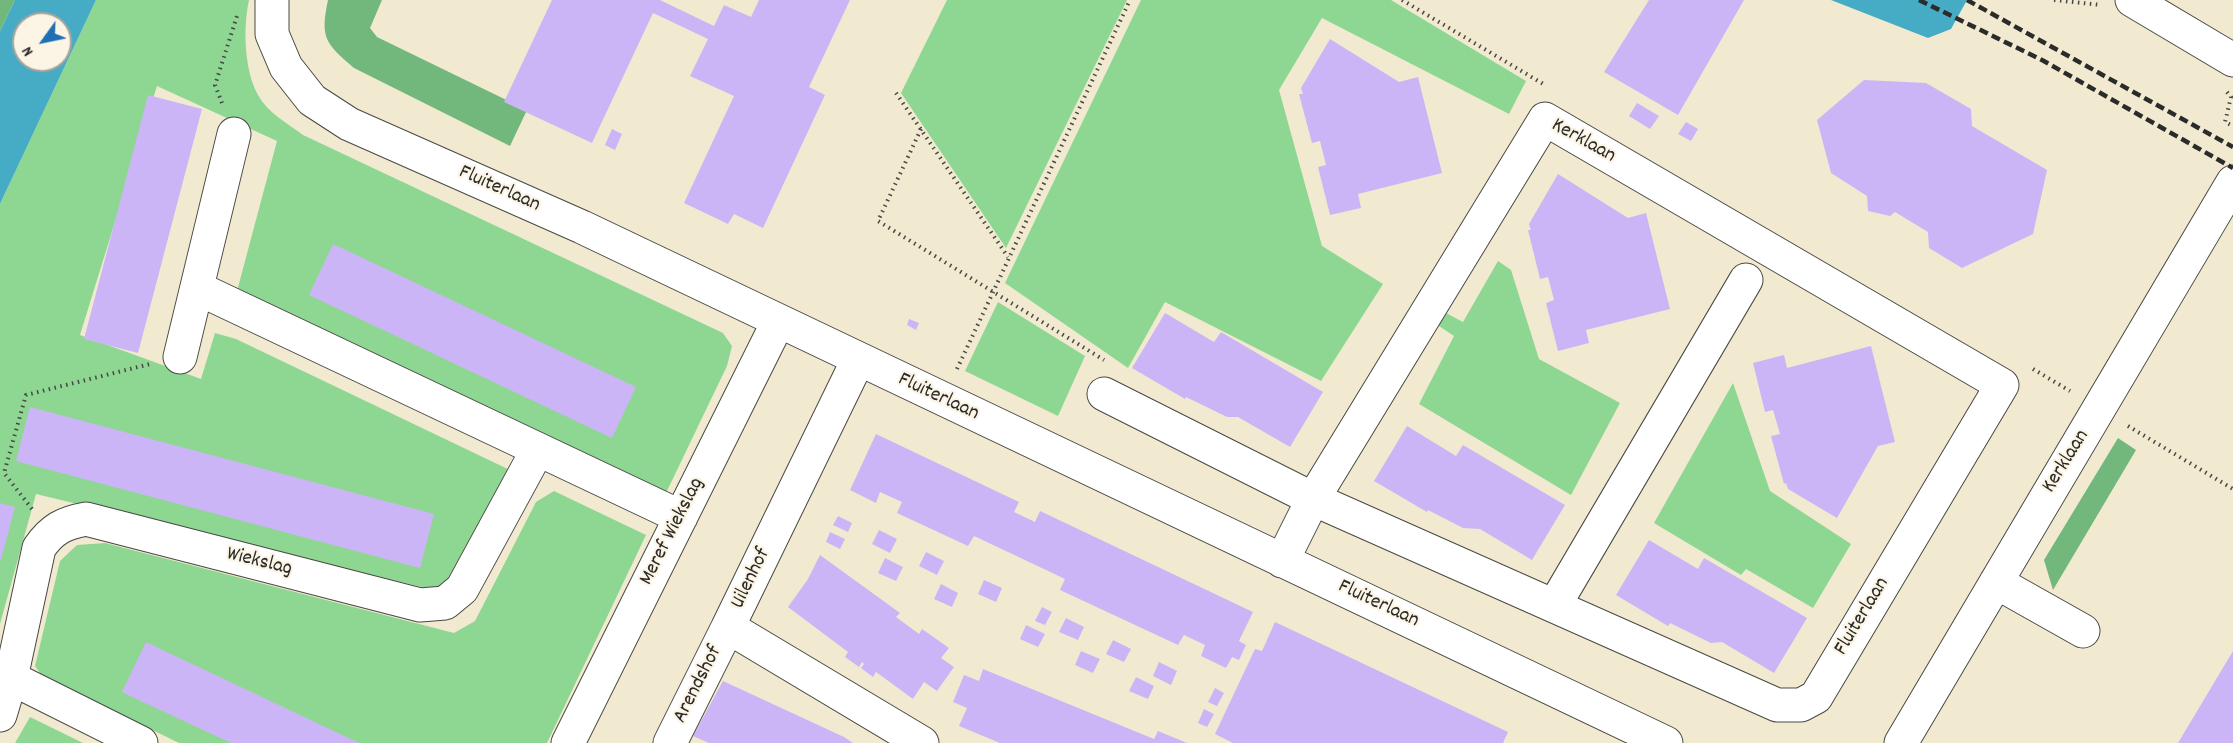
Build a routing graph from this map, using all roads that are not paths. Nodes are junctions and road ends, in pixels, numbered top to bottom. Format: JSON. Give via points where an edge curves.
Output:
{"nodes":[{"id":1,"x":272,"y":0,"type":"edge"},
{"id":2,"x":2132,"y":0,"type":"edge"},
{"id":3,"x":2233,"y":60,"type":"edge"},
{"id":4,"x":234,"y":134,"type":"road end"},
{"id":5,"x":2233,"y":182,"type":"edge"},
{"id":6,"x":1746,"y":280,"type":"dead end"},
{"id":7,"x":197,"y":288,"type":"junction"},
{"id":8,"x":778,"y":322,"type":"junction"},
{"id":9,"x":180,"y":357,"type":"road end"},
{"id":10,"x":858,"y":360,"type":"junction"},
{"id":11,"x":2002,"y":385,"type":"joint"},
{"id":12,"x":1104,"y":394,"type":"road end"},
{"id":13,"x":537,"y":451,"type":"junction"},
{"id":14,"x":1313,"y":499,"type":"junction"},
{"id":15,"x":681,"y":517,"type":"junction"},
{"id":16,"x":1282,"y":561,"type":"junction"},
{"id":17,"x":1996,"y":582,"type":"junction"},
{"id":18,"x":1554,"y":606,"type":"junction"},
{"id":19,"x":728,"y":627,"type":"junction"},
{"id":20,"x":2084,"y":631,"type":"dead end"},
{"id":21,"x":11,"y":678,"type":"junction"},
{"id":22,"x":0,"y":715,"type":"edge"},
{"id":23,"x":141,"y":743,"type":"edge"},
{"id":24,"x":568,"y":743,"type":"edge"},
{"id":25,"x":670,"y":743,"type":"edge"},
{"id":26,"x":922,"y":743,"type":"edge"},
{"id":27,"x":1666,"y":743,"type":"edge"},
{"id":28,"x":1901,"y":743,"type":"edge"}],
"edges":[{"from":1,"to":8,"type":"street","name":"Fluiterlaan","via":[[272,34],[286,67],[312,100],[349,124],[582,227]]},
{"from":2,"to":3,"type":"street"},
{"from":4,"to":7,"type":"street"},
{"from":5,"to":17,"type":"street","name":"Kerklaan"},
{"from":6,"to":18,"type":"street"},
{"from":7,"to":9,"type":"street"},
{"from":7,"to":13,"type":"street"},
{"from":8,"to":10,"type":"street","name":"Fluiterlaan"},
{"from":8,"to":15,"type":"street","name":"Meref Wiekslag"},
{"from":10,"to":16,"type":"street","name":"Fluiterlaan"},
{"from":10,"to":19,"type":"street","name":"Uilenhof"},
{"from":11,"to":14,"type":"street","name":"Kerklaan","via":[[1545,119]]},
{"from":11,"to":18,"type":"street","name":"Fluiterlaan","via":[[1816,697],[1801,705],[1777,705]]},
{"from":12,"to":14,"type":"street","name":"Fluiterlaan"},
{"from":13,"to":15,"type":"street"},
{"from":13,"to":21,"type":"street","name":"Wiekslag","via":[[462,589],[445,603],[420,605],[86,519],[67,523],[50,532],[39,548]]},
{"from":14,"to":16,"type":"street","name":"Kerklaan"},
{"from":14,"to":18,"type":"street","name":"Fluiterlaan"},
{"from":15,"to":24,"type":"street","name":"Meref Wiekslag"},
{"from":16,"to":27,"type":"street","name":"Fluiterlaan"},
{"from":17,"to":20,"type":"street"},
{"from":17,"to":28,"type":"street","name":"Kerklaan"},
{"from":19,"to":25,"type":"street","name":"Arendshof"},
{"from":19,"to":26,"type":"street","name":"Uilenhof"},
{"from":21,"to":22,"type":"street"},
{"from":21,"to":23,"type":"street"}]}
